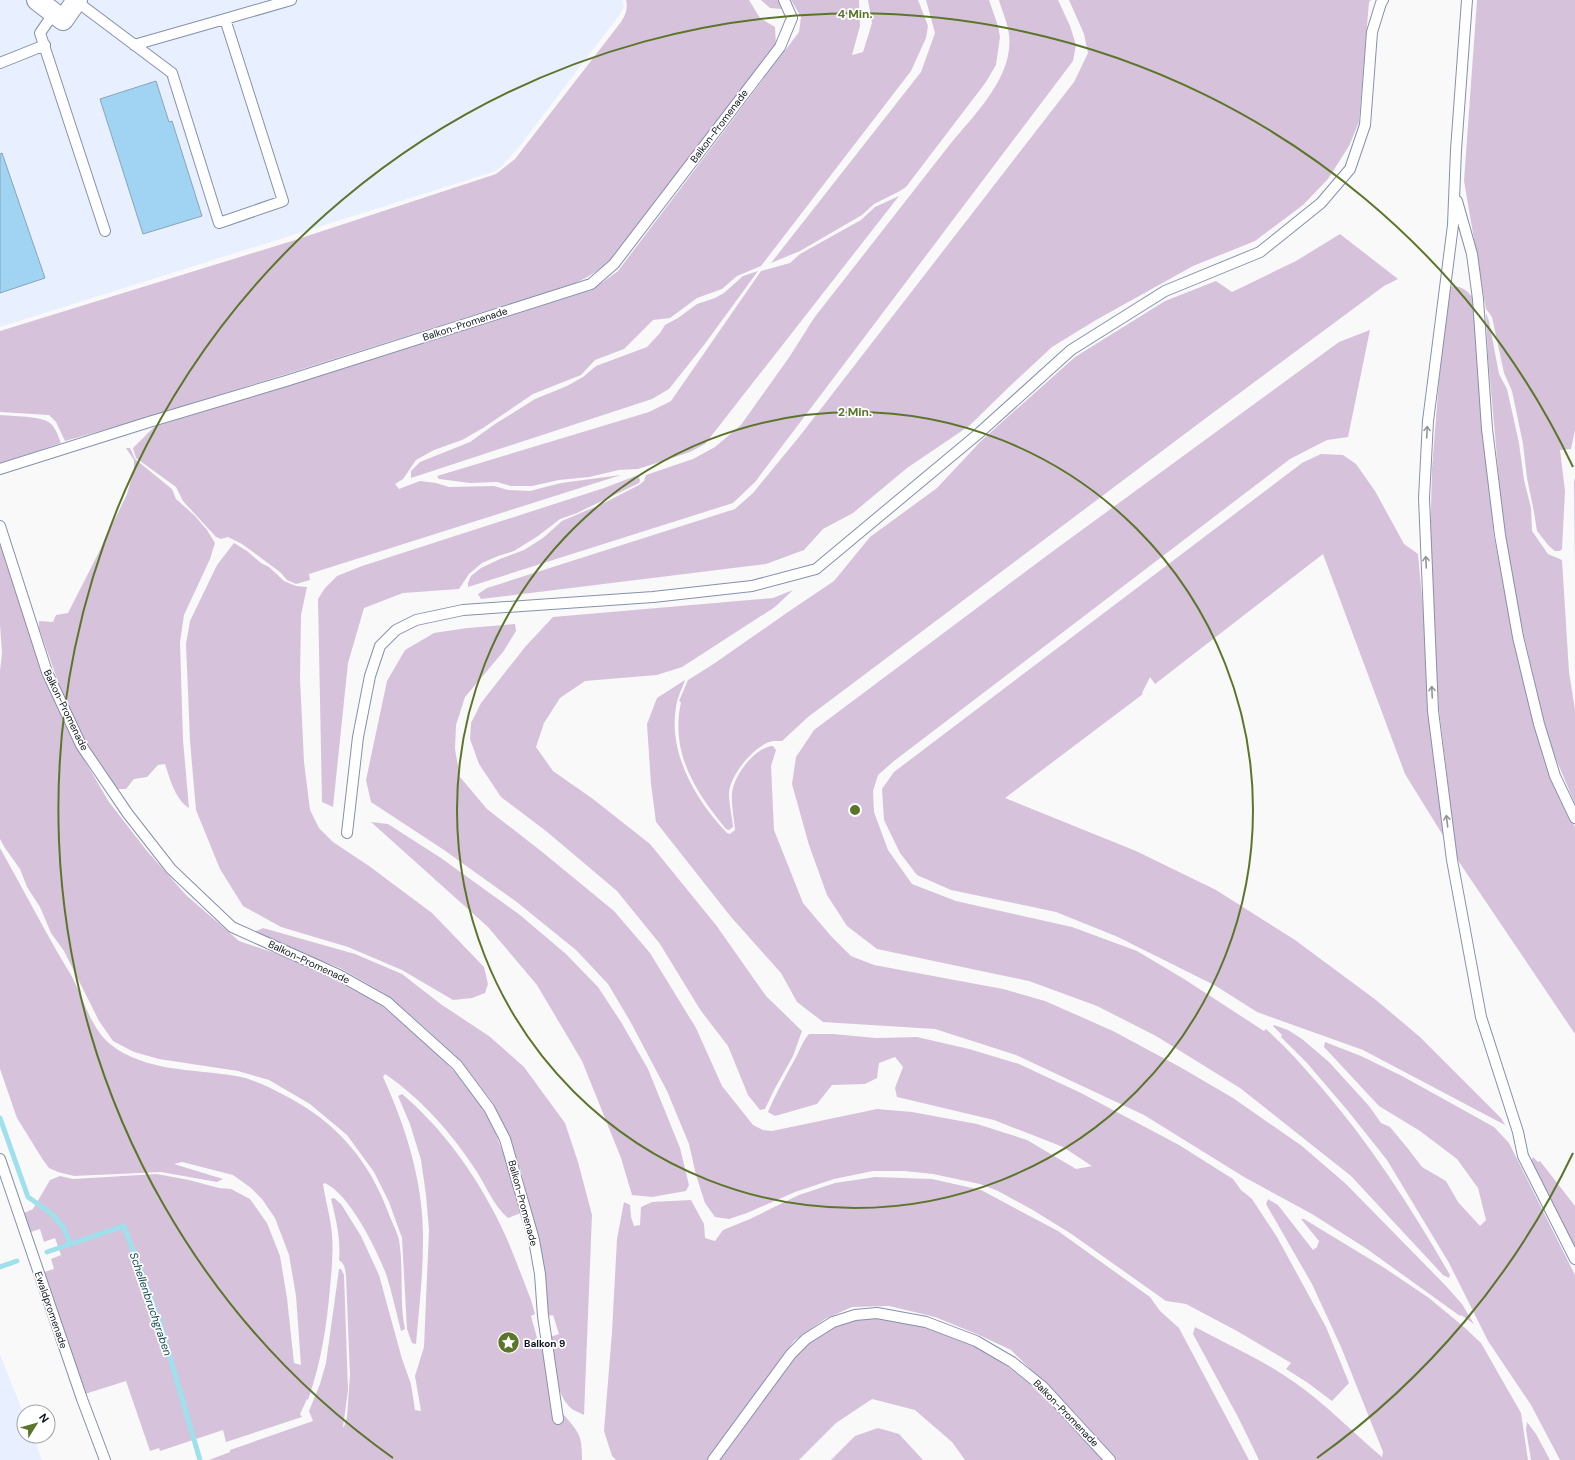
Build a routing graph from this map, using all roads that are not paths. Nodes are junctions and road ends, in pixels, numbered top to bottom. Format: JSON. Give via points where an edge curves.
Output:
{"nodes":[{"id":1,"x":36,"y":0,"type":"edge"},
{"id":2,"x":291,"y":0,"type":"edge"},
{"id":3,"x":784,"y":0,"type":"edge"},
{"id":4,"x":1383,"y":0,"type":"edge"},
{"id":5,"x":1467,"y":0,"type":"edge"},
{"id":6,"x":77,"y":1,"type":"edge"},
{"id":7,"x":54,"y":13,"type":"junction"},
{"id":8,"x":225,"y":19,"type":"junction"},
{"id":9,"x":45,"y":45,"type":"junction"},
{"id":10,"x":134,"y":45,"type":"junction"},
{"id":11,"x":0,"y":63,"type":"edge"},
{"id":12,"x":1454,"y":192,"type":"junction"},
{"id":13,"x":105,"y":231,"type":"dead end"},
{"id":14,"x":0,"y":469,"type":"edge"},
{"id":15,"x":0,"y":526,"type":"edge"},
{"id":16,"x":1575,"y":818,"type":"edge"},
{"id":17,"x":347,"y":833,"type":"dead end"},
{"id":18,"x":0,"y":1159,"type":"edge"},
{"id":19,"x":1575,"y":1259,"type":"edge"},
{"id":20,"x":558,"y":1419,"type":"dead end"},
{"id":21,"x":105,"y":1460,"type":"edge"},
{"id":22,"x":713,"y":1460,"type":"edge"},
{"id":23,"x":1110,"y":1460,"type":"edge"}],
"edges":[{"from":1,"to":7,"type":"street"},
{"from":2,"to":8,"type":"lane"},
{"from":3,"to":14,"type":"lane","name":"Balkon-Promenade","via":[[792,18],[780,47],[614,264],[591,284]]},
{"from":4,"to":17,"type":"lane","via":[[1372,32],[1365,125],[1350,169],[1321,203],[1260,252],[1166,291],[1071,350],[978,434],[816,569],[744,587],[653,597],[463,610],[416,620],[396,630],[380,646],[370,676],[358,737]]},
{"from":5,"to":12,"type":"lane"},
{"from":6,"to":7,"type":"street","via":[[63,20]]},
{"from":6,"to":10,"type":"lane"},
{"from":7,"to":9,"type":"lane","via":[[40,33]]},
{"from":8,"to":10,"type":"lane"},
{"from":8,"to":10,"type":"lane","via":[[282,201],[219,223],[172,73]]},
{"from":9,"to":11,"type":"lane"},
{"from":9,"to":13,"type":"lane"},
{"from":12,"to":16,"type":"lane","via":[[1472,254],[1487,429],[1500,535],[1518,638],[1555,776]]},
{"from":19,"to":12,"type":"lane","one_way":true,"via":[[1523,1156],[1518,1132],[1481,1017],[1452,860],[1433,711],[1424,498],[1428,421],[1454,225]]},
{"from":15,"to":20,"type":"lane","name":"Balkon-Promenade","via":[[47,672],[81,745],[128,814],[171,869],[232,927],[338,975],[387,1002],[457,1065],[489,1108],[505,1138],[534,1240]]},
{"from":18,"to":21,"type":"lane","name":"Ewaldpromenade"},
{"from":22,"to":23,"type":"lane","name":"Balkon-Promenade","via":[[791,1354],[806,1339],[833,1322],[855,1315],[877,1313],[926,1322],[976,1341],[1012,1362],[1043,1386]]}]}
